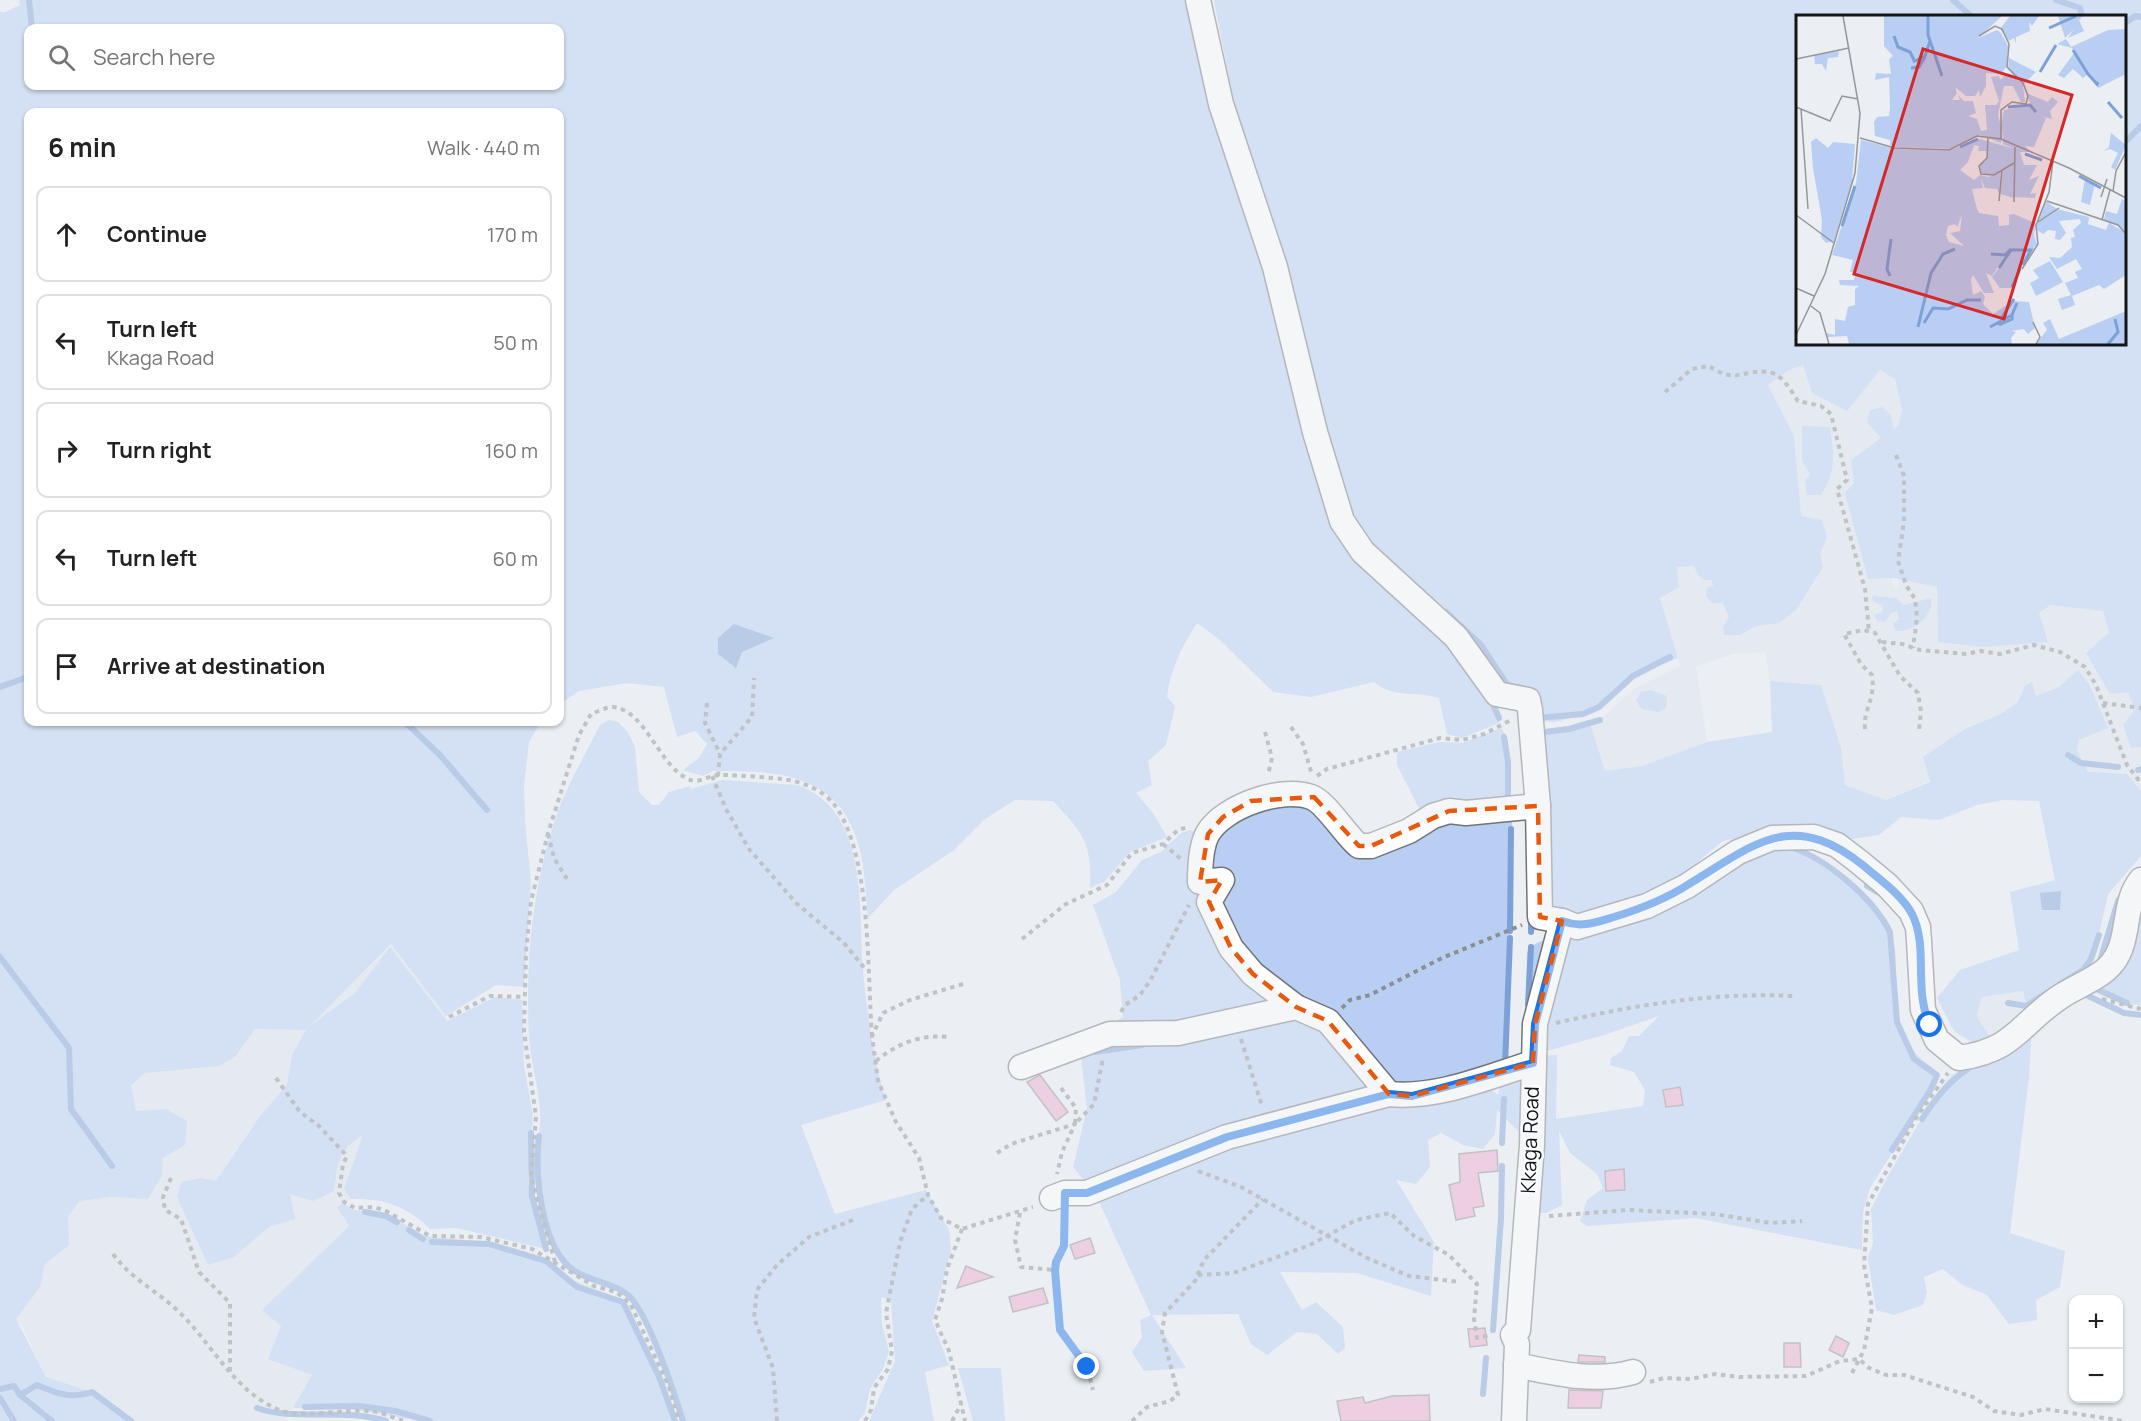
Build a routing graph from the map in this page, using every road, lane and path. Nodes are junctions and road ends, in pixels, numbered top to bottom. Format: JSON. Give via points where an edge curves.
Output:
{"nodes":[{"id":1,"x":1198,"y":0,"type":"edge"},
{"id":2,"x":1665,"y":392,"type":"dead end"},
{"id":3,"x":1896,"y":455,"type":"dead end"},
{"id":4,"x":1869,"y":632,"type":"junction"},
{"id":5,"x":1882,"y":642,"type":"junction"},
{"id":6,"x":1913,"y":648,"type":"junction"},
{"id":7,"x":754,"y":678,"type":"dead end"},
{"id":8,"x":707,"y":703,"type":"dead end"},
{"id":9,"x":2103,"y":703,"type":"junction"},
{"id":10,"x":1529,"y":705,"type":"junction"},
{"id":11,"x":2141,"y":708,"type":"edge"},
{"id":12,"x":1291,"y":727,"type":"dead end"},
{"id":13,"x":1865,"y":729,"type":"dead end"},
{"id":14,"x":1919,"y":731,"type":"dead end"},
{"id":15,"x":1265,"y":732,"type":"dead end"},
{"id":16,"x":720,"y":754,"type":"junction"},
{"id":17,"x":712,"y":776,"type":"junction"},
{"id":18,"x":718,"y":776,"type":"junction"},
{"id":19,"x":2141,"y":783,"type":"edge"},
{"id":20,"x":1251,"y":801,"type":"junction"},
{"id":21,"x":1538,"y":806,"type":"junction"},
{"id":22,"x":548,"y":833,"type":"junction"},
{"id":23,"x":1208,"y":834,"type":"junction"},
{"id":24,"x":567,"y":879,"type":"dead end"},
{"id":25,"x":2141,"y":880,"type":"edge"},
{"id":26,"x":1193,"y":901,"type":"dead end"},
{"id":27,"x":1551,"y":919,"type":"junction"},
{"id":28,"x":1022,"y":939,"type":"dead end"},
{"id":29,"x":867,"y":971,"type":"junction"},
{"id":30,"x":2097,"y":975,"type":"junction"},
{"id":31,"x":963,"y":984,"type":"dead end"},
{"id":32,"x":1794,"y":996,"type":"dead end"},
{"id":33,"x":525,"y":997,"type":"junction"},
{"id":34,"x":1296,"y":1007,"type":"junction"},
{"id":35,"x":2141,"y":1009,"type":"edge"},
{"id":36,"x":450,"y":1017,"type":"dead end"},
{"id":37,"x":1328,"y":1021,"type":"junction"},
{"id":38,"x":1535,"y":1024,"type":"junction"},
{"id":39,"x":1110,"y":1034,"type":"junction"},
{"id":40,"x":872,"y":1036,"type":"junction"},
{"id":41,"x":1240,"y":1036,"type":"dead end"},
{"id":42,"x":949,"y":1037,"type":"dead end"},
{"id":43,"x":1966,"y":1057,"type":"junction"},
{"id":44,"x":875,"y":1061,"type":"junction"},
{"id":45,"x":1533,"y":1063,"type":"junction"},
{"id":46,"x":1020,"y":1067,"type":"dead end"},
{"id":47,"x":276,"y":1078,"type":"dead end"},
{"id":48,"x":1061,"y":1088,"type":"dead end"},
{"id":49,"x":1389,"y":1094,"type":"junction"},
{"id":50,"x":1075,"y":1124,"type":"junction"},
{"id":51,"x":1271,"y":1126,"type":"junction"},
{"id":52,"x":997,"y":1153,"type":"dead end"},
{"id":53,"x":1170,"y":1160,"type":"junction"},
{"id":54,"x":171,"y":1178,"type":"dead end"},
{"id":55,"x":928,"y":1195,"type":"junction"},
{"id":56,"x":1059,"y":1196,"type":"junction"},
{"id":57,"x":1263,"y":1199,"type":"junction"},
{"id":58,"x":1528,"y":1202,"type":"junction"},
{"id":59,"x":1020,"y":1214,"type":"junction"},
{"id":60,"x":853,"y":1220,"type":"dead end"},
{"id":61,"x":1802,"y":1221,"type":"dead end"},
{"id":62,"x":962,"y":1229,"type":"junction"},
{"id":63,"x":1328,"y":1236,"type":"junction"},
{"id":64,"x":113,"y":1254,"type":"dead end"},
{"id":65,"x":555,"y":1262,"type":"junction"},
{"id":66,"x":1055,"y":1270,"type":"junction"},
{"id":67,"x":1198,"y":1275,"type":"junction"},
{"id":68,"x":1460,"y":1282,"type":"dead end"},
{"id":69,"x":1518,"y":1330,"type":"junction"},
{"id":70,"x":1859,"y":1359,"type":"junction"},
{"id":71,"x":1516,"y":1365,"type":"junction"},
{"id":72,"x":1633,"y":1372,"type":"joint"},
{"id":73,"x":230,"y":1373,"type":"junction"},
{"id":74,"x":1851,"y":1373,"type":"dead end"},
{"id":75,"x":1093,"y":1390,"type":"dead end"},
{"id":76,"x":962,"y":1403,"type":"junction"},
{"id":77,"x":404,"y":1421,"type":"edge"},
{"id":78,"x":679,"y":1421,"type":"edge"},
{"id":79,"x":777,"y":1421,"type":"edge"},
{"id":80,"x":865,"y":1421,"type":"edge"},
{"id":81,"x":952,"y":1421,"type":"edge"},
{"id":82,"x":965,"y":1421,"type":"edge"},
{"id":83,"x":1132,"y":1421,"type":"edge"},
{"id":84,"x":1514,"y":1421,"type":"edge"},
{"id":85,"x":2124,"y":1421,"type":"edge"}],
"edges":[{"from":1,"to":10,"type":"street","via":[[1221,104],[1275,267],[1315,432],[1342,521],[1363,552],[1456,637],[1497,694]]},
{"from":2,"to":4,"type":"path","via":[[1692,369],[1709,366],[1724,376],[1769,371],[1785,382],[1798,401],[1821,406],[1831,414],[1846,480],[1837,489],[1865,589]]},
{"from":3,"to":6,"type":"path","via":[[1904,476],[1904,522],[1898,561],[1915,599]]},
{"from":4,"to":5,"type":"path"},
{"from":4,"to":13,"type":"path","via":[[1844,634],[1872,675],[1874,695],[1864,717]]},
{"from":5,"to":6,"type":"path"},
{"from":5,"to":14,"type":"path","via":[[1900,676],[1918,693]]},
{"from":6,"to":9,"type":"path","via":[[2000,654],[2034,645],[2060,652],[2085,667]]},
{"from":7,"to":16,"type":"path","via":[[752,717]]},
{"from":8,"to":16,"type":"path","via":[[705,723]]},
{"from":9,"to":11,"type":"path"},
{"from":9,"to":19,"type":"path","via":[[2127,765]]},
{"from":10,"to":12,"type":"path","via":[[1484,734],[1407,746],[1327,769],[1313,781],[1303,744]]},
{"from":10,"to":21,"type":"street","name":"Kkaga Road"},
{"from":15,"to":20,"type":"path","via":[[1272,758],[1266,780]]},
{"from":16,"to":18,"type":"path"},
{"from":17,"to":18,"type":"path"},
{"from":17,"to":22,"type":"path","via":[[705,780],[686,778],[670,766],[650,734],[624,710],[610,707],[591,714],[579,735]]},
{"from":17,"to":29,"type":"path","via":[[749,849],[796,903],[844,943]]},
{"from":18,"to":29,"type":"path","via":[[801,782],[833,803],[854,847],[861,884]]},
{"from":20,"to":21,"type":"street","via":[[1303,795],[1314,798],[1359,846],[1371,846],[1449,811]]},
{"from":20,"to":23,"type":"street","via":[[1223,817]]},
{"from":21,"to":27,"type":"street","name":"Kkaga Road"},
{"from":22,"to":24,"type":"path","via":[[554,858]]},
{"from":22,"to":33,"type":"path","via":[[531,901]]},
{"from":23,"to":28,"type":"path","via":[[1191,826],[1178,830],[1163,844],[1132,853],[1107,885],[1066,904]]},
{"from":23,"to":34,"type":"street","via":[[1200,882],[1222,880],[1209,902],[1231,948],[1253,974]]},
{"from":25,"to":30,"type":"street","via":[[2133,890],[2114,962]]},
{"from":26,"to":39,"type":"path","via":[[1185,909],[1168,951],[1157,963],[1150,981],[1140,995],[1125,1005]]},
{"from":27,"to":37,"type":"path","via":[[1442,958],[1370,995],[1350,1000]]},
{"from":27,"to":38,"type":"street","name":"Kkaga Road"},
{"from":27,"to":43,"type":"street","via":[[1577,927],[1629,912],[1687,886],[1755,844],[1772,838],[1814,837],[1837,845],[1858,861],[1911,911],[1918,927],[1923,1010],[1937,1040],[1959,1058]]},
{"from":29,"to":40,"type":"path"},
{"from":30,"to":35,"type":"path","via":[[2100,998]]},
{"from":30,"to":43,"type":"street","via":[[2060,996],[2014,1038],[1980,1056]]},
{"from":31,"to":40,"type":"path","via":[[910,1000],[883,1013]]},
{"from":32,"to":38,"type":"path","via":[[1694,997],[1548,1025]]},
{"from":33,"to":36,"type":"path","via":[[490,996]]},
{"from":33,"to":65,"type":"path","via":[[524,1031],[536,1117],[531,1177]]},
{"from":34,"to":37,"type":"street"},
{"from":34,"to":39,"type":"street","via":[[1178,1033]]},
{"from":37,"to":49,"type":"street"},
{"from":38,"to":45,"type":"street","name":"Kkaga Road"},
{"from":39,"to":46,"type":"street"},
{"from":39,"to":50,"type":"path","via":[[1094,1104]]},
{"from":40,"to":44,"type":"path"},
{"from":41,"to":51,"type":"path","via":[[1251,1078]]},
{"from":42,"to":44,"type":"path","via":[[927,1035],[890,1050]]},
{"from":43,"to":70,"type":"path","via":[[1936,1088],[1868,1204],[1864,1265],[1872,1308]]},
{"from":44,"to":55,"type":"path","via":[[878,1081],[896,1122],[920,1158]]},
{"from":45,"to":49,"type":"street","via":[[1412,1096]]},
{"from":45,"to":58,"type":"street","name":"Kkaga Road"},
{"from":47,"to":65,"type":"path","via":[[300,1112],[320,1126],[347,1156],[339,1193],[344,1202],[355,1208],[386,1211],[429,1236],[481,1237],[532,1249]]},
{"from":48,"to":50,"type":"path","via":[[1076,1108]]},
{"from":49,"to":51,"type":"street"},
{"from":50,"to":52,"type":"path","via":[[1011,1144]]},
{"from":50,"to":56,"type":"path","via":[[1062,1152]]},
{"from":51,"to":53,"type":"street","via":[[1227,1137]]},
{"from":53,"to":56,"type":"street","via":[[1087,1193]]},
{"from":53,"to":57,"type":"path"},
{"from":54,"to":73,"type":"path","via":[[163,1197],[165,1210],[181,1219],[199,1272],[230,1303]]},
{"from":55,"to":62,"type":"path","via":[[941,1218]]},
{"from":55,"to":80,"type":"path","via":[[912,1209],[900,1242],[886,1313],[892,1351],[888,1369],[874,1388]]},
{"from":56,"to":59,"type":"path"},
{"from":56,"to":66,"type":"path","via":[[1064,1246]]},
{"from":57,"to":63,"type":"path"},
{"from":57,"to":67,"type":"path","via":[[1204,1260]]},
{"from":58,"to":61,"type":"path","via":[[1551,1217],[1628,1210],[1714,1214],[1770,1223]]},
{"from":58,"to":69,"type":"street","name":"Kkaga Road"},
{"from":59,"to":62,"type":"path"},
{"from":59,"to":66,"type":"path","via":[[1015,1240],[1021,1268]]},
{"from":60,"to":79,"type":"path","via":[[809,1237],[777,1265],[757,1290],[754,1318],[773,1368]]},
{"from":62,"to":76,"type":"path","via":[[947,1269],[935,1320],[949,1351]]},
{"from":63,"to":67,"type":"path","via":[[1233,1273]]},
{"from":63,"to":68,"type":"path","via":[[1409,1276]]},
{"from":63,"to":69,"type":"path","via":[[1356,1220],[1390,1213],[1414,1236],[1449,1255],[1477,1284],[1477,1338]]},
{"from":64,"to":73,"type":"path","via":[[126,1272],[177,1310]]},
{"from":65,"to":78,"type":"path","via":[[630,1303],[669,1387]]},
{"from":66,"to":75,"type":"path","via":[[1060,1330],[1087,1367]]},
{"from":67,"to":83,"type":"path","via":[[1165,1312],[1162,1332],[1178,1395],[1147,1407]]},
{"from":69,"to":71,"type":"street","name":"Kkaga Road","via":[[1513,1335],[1517,1344]]},
{"from":70,"to":72,"type":"path","via":[[1840,1361],[1806,1376],[1716,1374],[1691,1379],[1664,1377],[1654,1383]]},
{"from":70,"to":74,"type":"path"},
{"from":70,"to":85,"type":"path","via":[[1886,1375],[1904,1375],[1973,1397],[1994,1411],[2021,1415],[2046,1408]]},
{"from":71,"to":72,"type":"street","via":[[1566,1376],[1614,1377]]},
{"from":71,"to":84,"type":"street","name":"Kkaga Road"},
{"from":73,"to":77,"type":"path","via":[[255,1397],[284,1413],[371,1410]]},
{"from":76,"to":81,"type":"path"},
{"from":76,"to":82,"type":"path"}]}
